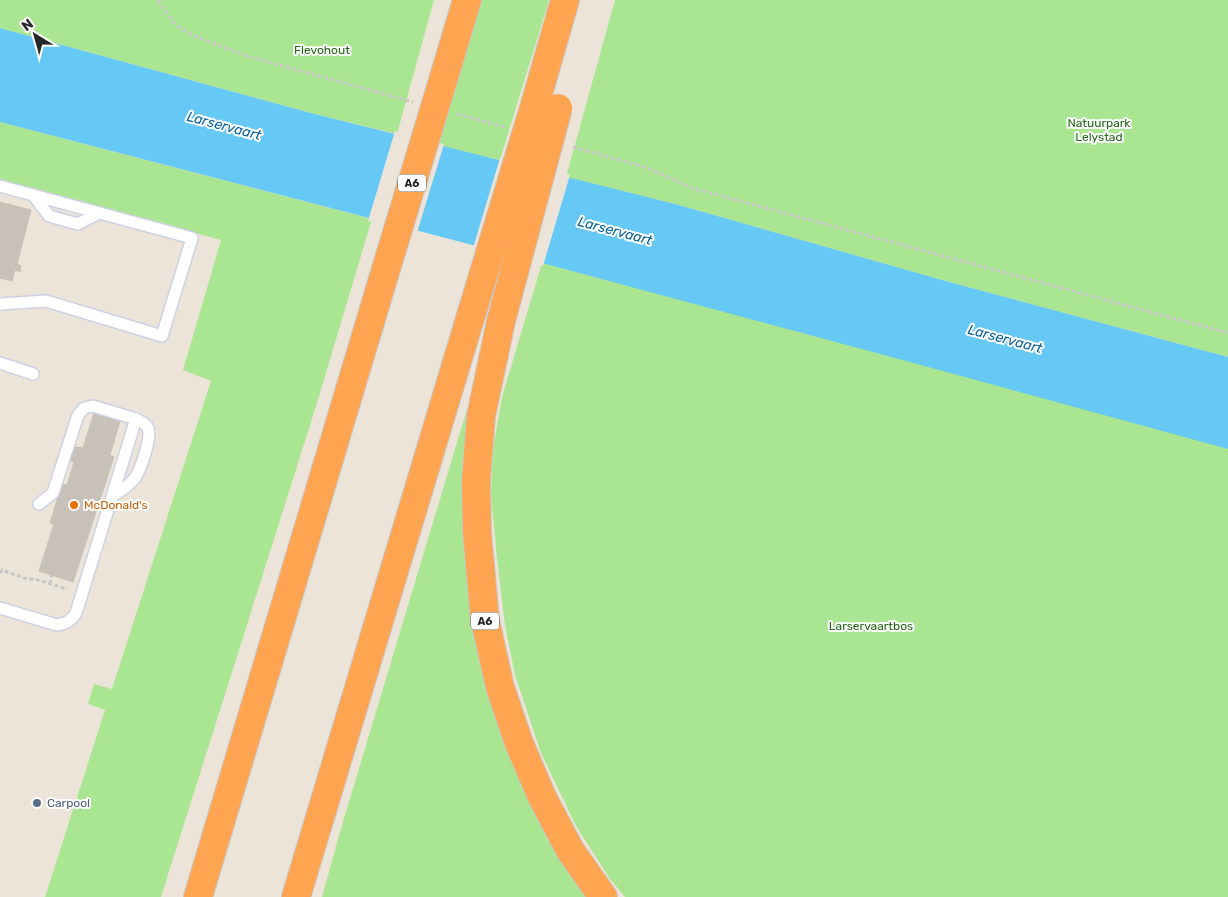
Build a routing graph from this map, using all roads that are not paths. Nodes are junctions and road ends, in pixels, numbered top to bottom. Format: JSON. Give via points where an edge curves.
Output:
{"nodes":[{"id":1,"x":467,"y":0,"type":"edge"},
{"id":2,"x":566,"y":0,"type":"edge"},
{"id":3,"x":547,"y":105,"type":"junction"},
{"id":4,"x":0,"y":186,"type":"edge"},
{"id":5,"x":0,"y":304,"type":"edge"},
{"id":6,"x":0,"y":363,"type":"edge"},
{"id":7,"x":33,"y":374,"type":"dead end"},
{"id":8,"x":136,"y":419,"type":"junction"},
{"id":9,"x":113,"y":496,"type":"junction"},
{"id":10,"x":39,"y":504,"type":"dead end"},
{"id":11,"x":0,"y":608,"type":"edge"},
{"id":12,"x":198,"y":897,"type":"edge"},
{"id":13,"x":296,"y":897,"type":"edge"},
{"id":14,"x":603,"y":897,"type":"edge"}],
"edges":[{"from":1,"to":12,"type":"highway","number":"A6","bridge":true},
{"from":2,"to":3,"type":"highway","number":"A6","via":[[552,44]]},
{"from":3,"to":13,"type":"highway","number":"A6","bridge":true,"via":[[472,312]]},
{"from":3,"to":14,"type":"highway","number":"A6","bridge":true,"via":[[481,416],[476,480],[477,532],[485,620],[500,686],[518,743],[570,850]]},
{"from":4,"to":5,"type":"lane","via":[[192,238],[162,336],[46,301]]},
{"from":6,"to":7,"type":"lane"},
{"from":8,"to":9,"type":"lane"},
{"from":8,"to":9,"type":"lane","via":[[149,429],[146,451],[137,475]]},
{"from":8,"to":10,"type":"lane","via":[[98,407],[84,408],[77,418],[53,493]]},
{"from":9,"to":11,"type":"lane","via":[[74,617],[57,625]]}]}
